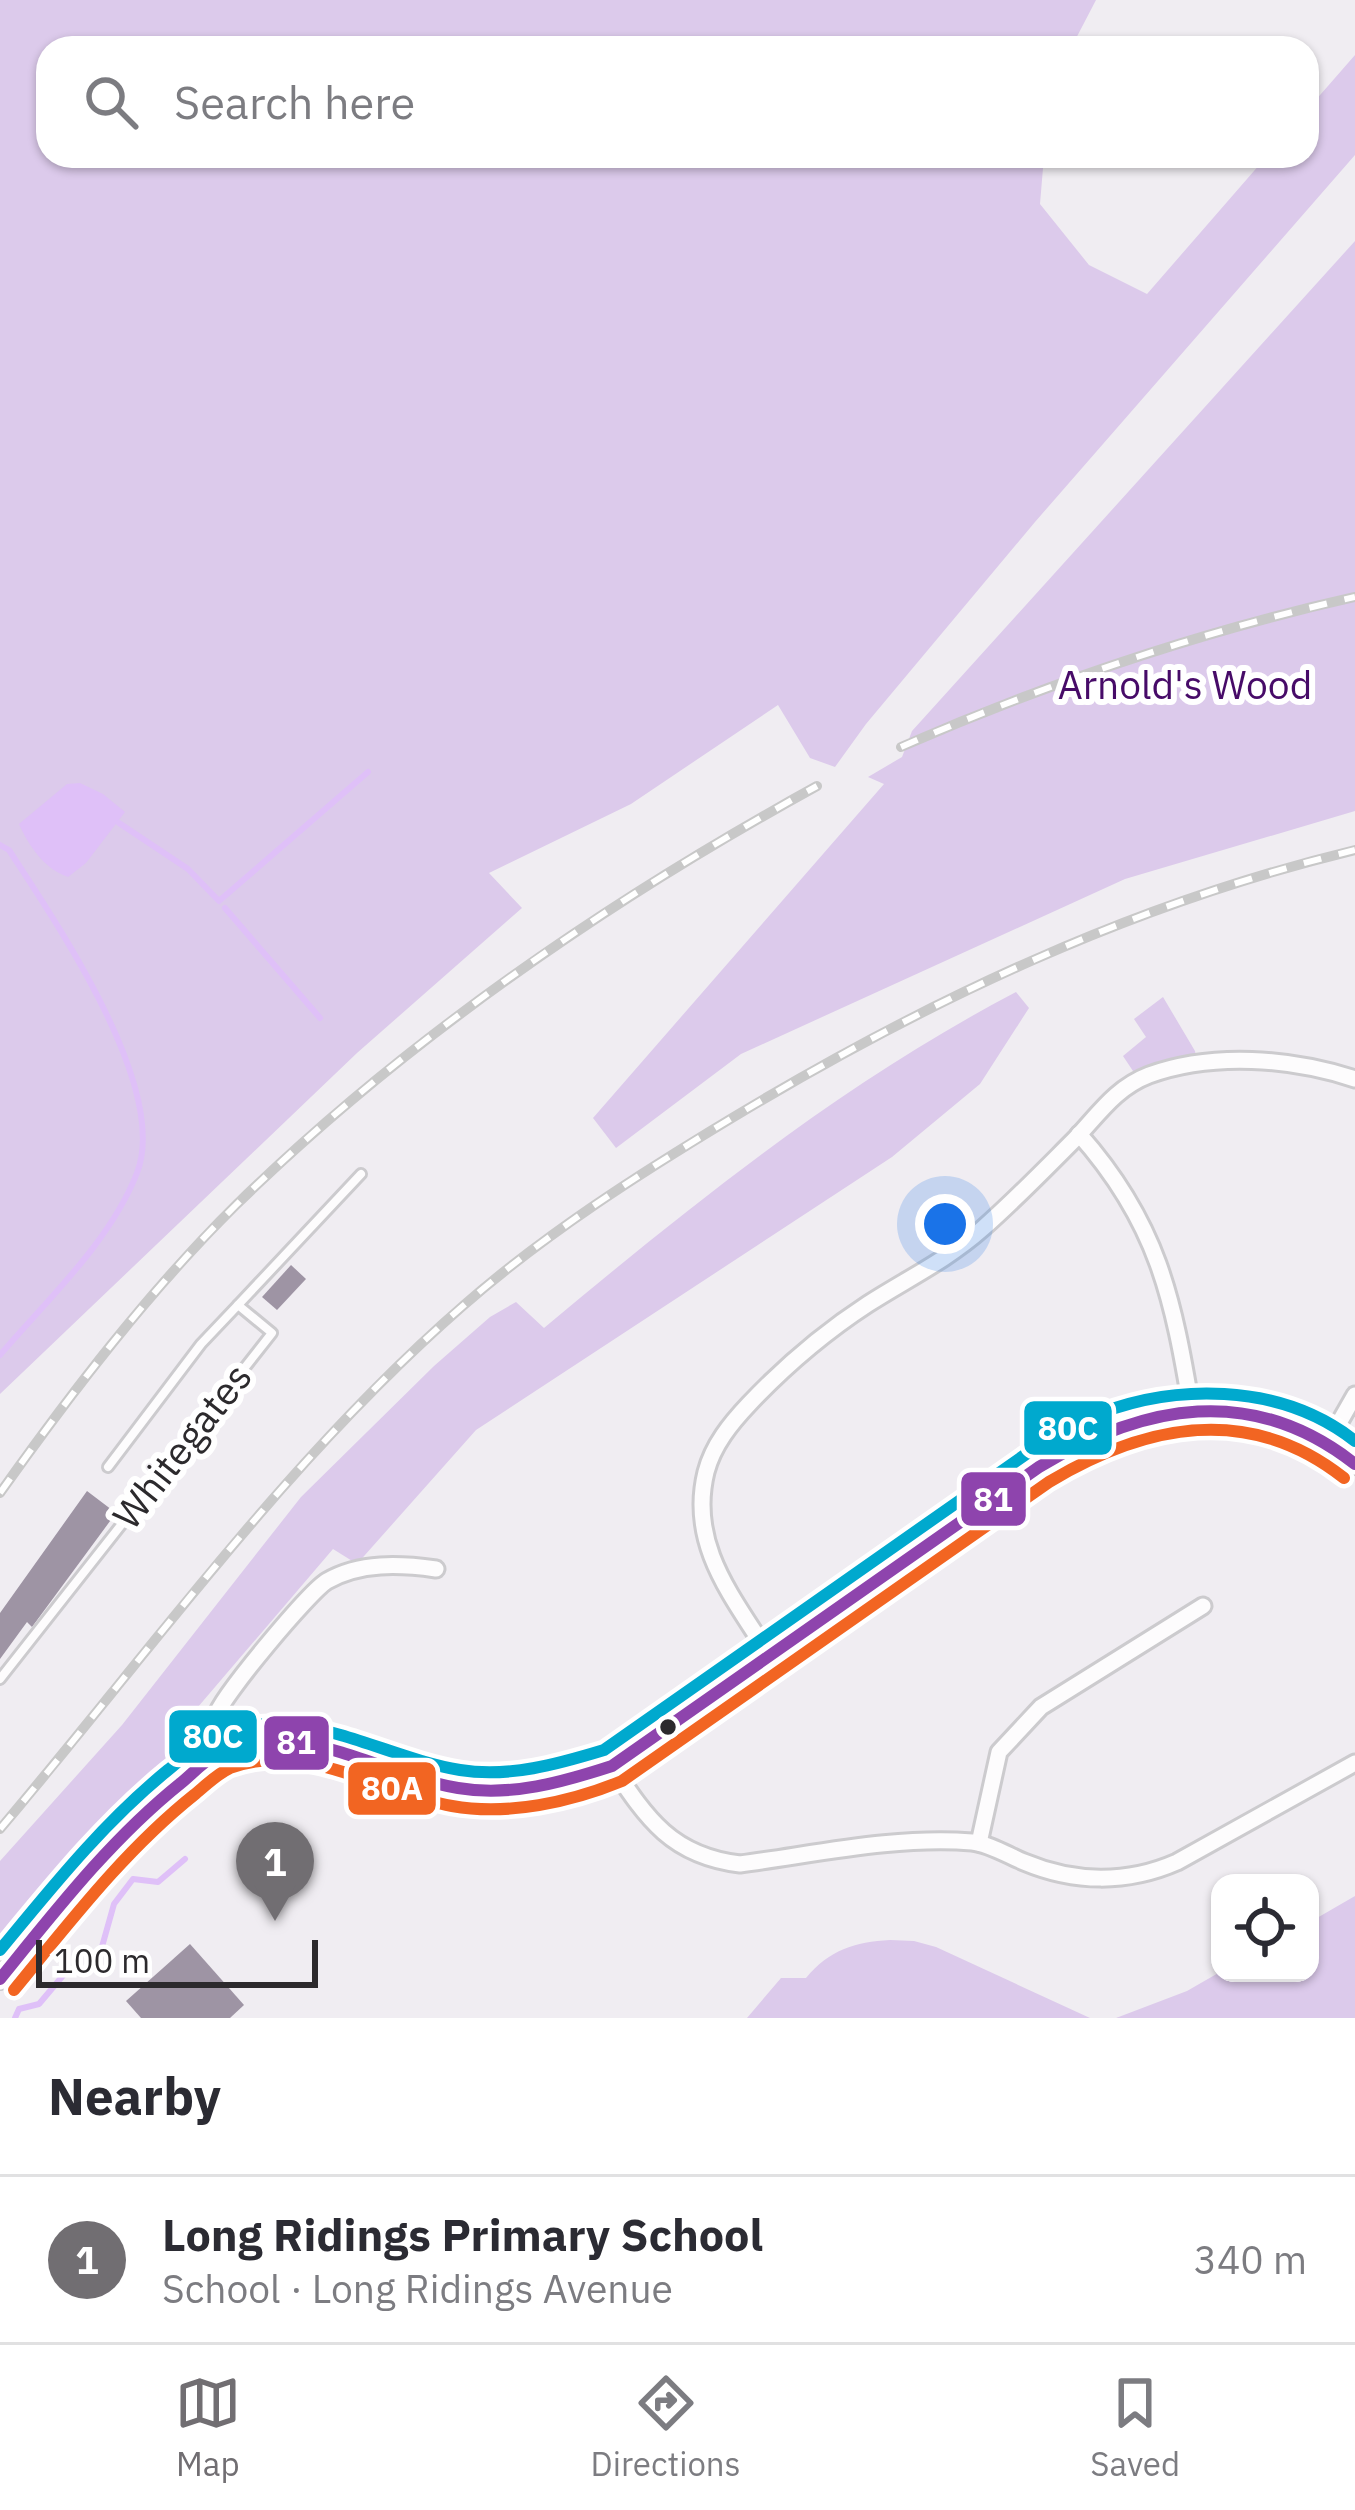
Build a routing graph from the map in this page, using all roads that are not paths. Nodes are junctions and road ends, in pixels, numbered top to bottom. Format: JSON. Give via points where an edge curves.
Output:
{"nodes":[{"id":1,"x":1355,"y":1078,"type":"edge"},
{"id":2,"x":1079,"y":1134,"type":"junction"},
{"id":3,"x":361,"y":1174,"type":"dead end"},
{"id":4,"x":238,"y":1305,"type":"junction"},
{"id":5,"x":1355,"y":1395,"type":"edge"},
{"id":6,"x":1192,"y":1412,"type":"junction"},
{"id":7,"x":1327,"y":1444,"type":"junction"},
{"id":8,"x":1355,"y":1464,"type":"edge"},
{"id":9,"x":108,"y":1467,"type":"dead end"},
{"id":10,"x":436,"y":1569,"type":"dead end"},
{"id":11,"x":1203,"y":1606,"type":"dead end"},
{"id":12,"x":769,"y":1654,"type":"junction"},
{"id":13,"x":0,"y":1679,"type":"edge"},
{"id":14,"x":220,"y":1752,"type":"junction"},
{"id":15,"x":1355,"y":1763,"type":"edge"},
{"id":16,"x":613,"y":1766,"type":"junction"},
{"id":17,"x":979,"y":1843,"type":"junction"},
{"id":18,"x":0,"y":1978,"type":"edge"}],
"edges":[{"from":1,"to":2,"type":"street","via":[[1254,1061],[1183,1064],[1111,1096]]},
{"from":2,"to":6,"type":"street","via":[[1131,1200],[1155,1249]]},
{"from":2,"to":12,"type":"street","via":[[980,1231],[855,1313],[731,1423],[706,1473],[702,1533]]},
{"from":3,"to":4,"type":"lane","name":"Whitegates"},
{"from":4,"to":9,"type":"lane"},
{"from":4,"to":13,"type":"lane","name":"Whitegates","via":[[272,1333]]},
{"from":5,"to":7,"type":"street"},
{"from":6,"to":7,"type":"street","via":[[1238,1412]]},
{"from":6,"to":12,"type":"street","via":[[1096,1435],[1040,1466]]},
{"from":7,"to":8,"type":"street"},
{"from":10,"to":14,"type":"street","via":[[384,1566],[323,1583],[225,1697],[214,1727]]},
{"from":11,"to":17,"type":"street","via":[[1041,1707],[999,1752]]},
{"from":12,"to":16,"type":"street"},
{"from":14,"to":16,"type":"street","via":[[305,1745],[455,1789],[495,1792]]},
{"from":14,"to":18,"type":"street","via":[[128,1830]]},
{"from":15,"to":17,"type":"street","via":[[1156,1872],[1091,1880]]},
{"from":16,"to":17,"type":"street","via":[[653,1826],[721,1862]]}]}
